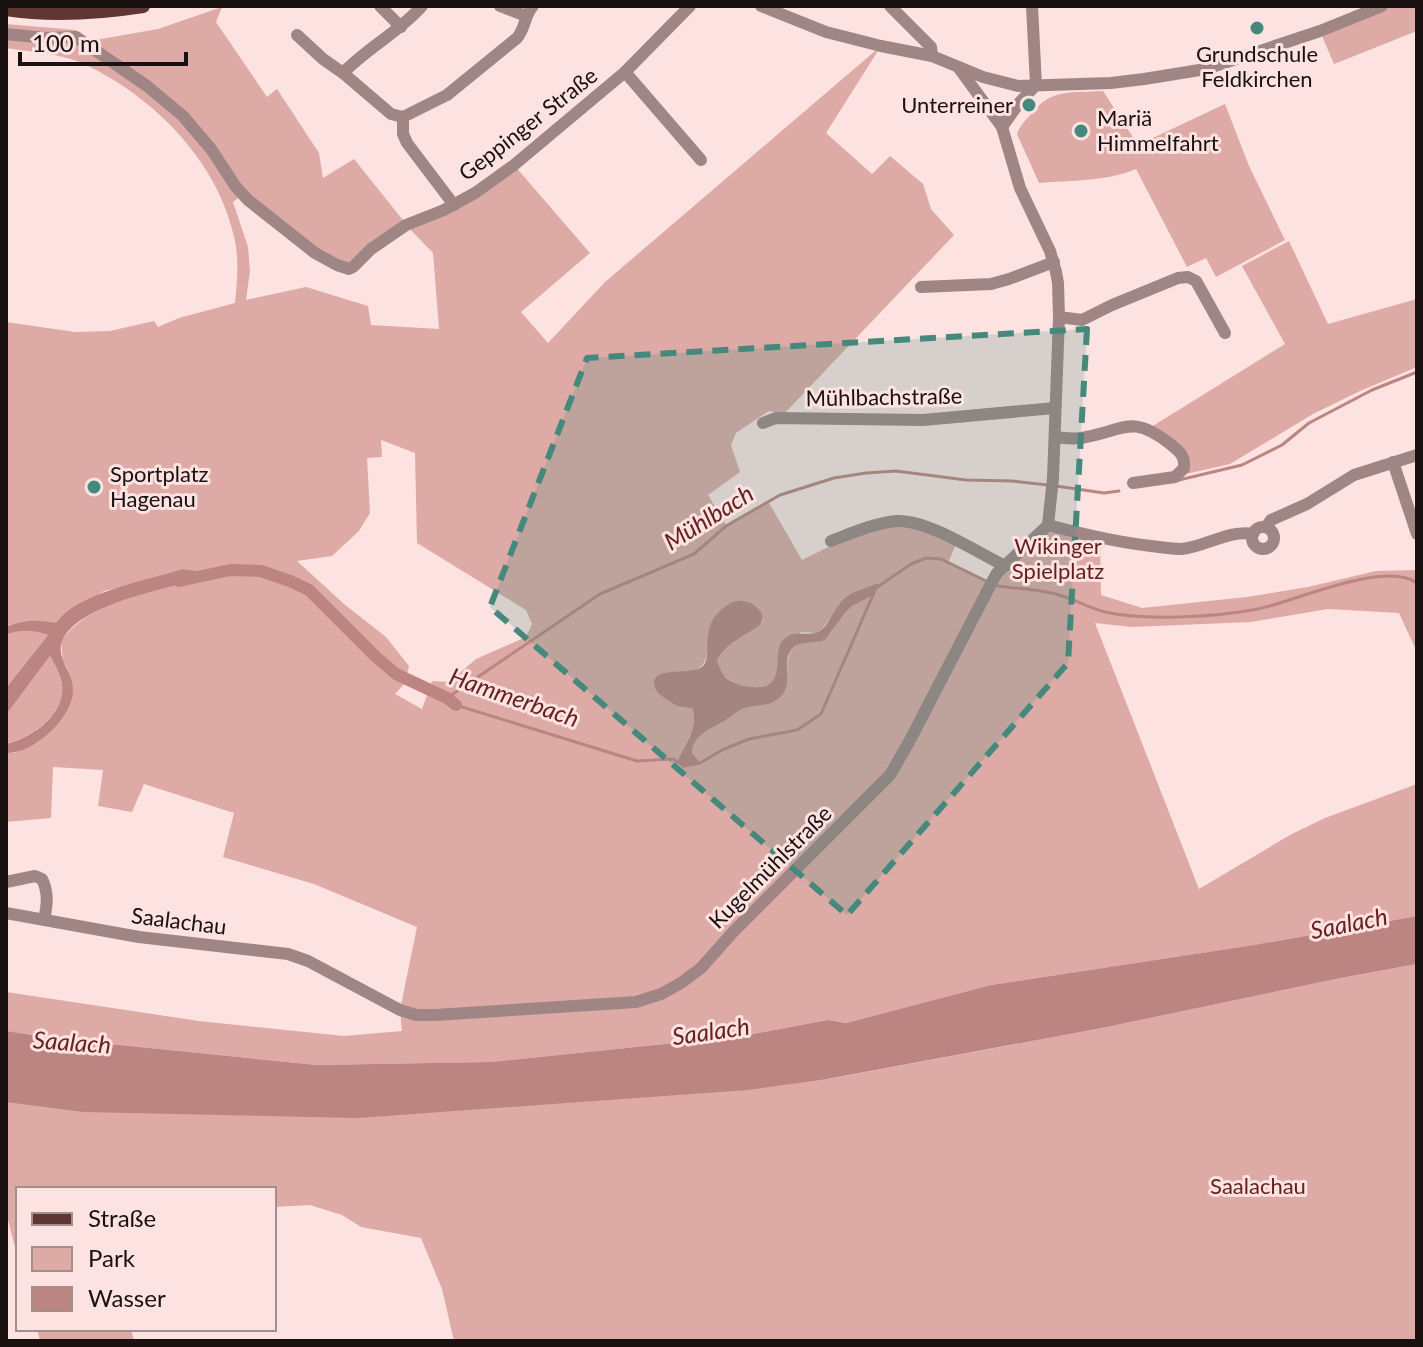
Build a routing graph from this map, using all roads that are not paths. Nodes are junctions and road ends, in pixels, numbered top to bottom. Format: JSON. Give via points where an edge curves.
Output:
{"nodes":[{"id":1,"x":143,"y":6,"type":"edge"},
{"id":2,"x":380,"y":6,"type":"edge"},
{"id":3,"x":422,"y":6,"type":"edge"},
{"id":4,"x":500,"y":6,"type":"edge"},
{"id":5,"x":690,"y":6,"type":"edge"},
{"id":6,"x":761,"y":6,"type":"edge"},
{"id":7,"x":890,"y":6,"type":"edge"},
{"id":8,"x":1032,"y":6,"type":"edge"},
{"id":9,"x":1382,"y":6,"type":"edge"},
{"id":10,"x":6,"y":9,"type":"edge"},
{"id":11,"x":530,"y":11,"type":"edge"},
{"id":12,"x":75,"y":13,"type":"junction"},
{"id":13,"x":401,"y":27,"type":"junction"},
{"id":14,"x":6,"y":34,"type":"edge"},
{"id":15,"x":297,"y":35,"type":"dead end"},
{"id":16,"x":76,"y":37,"type":"junction"},
{"id":17,"x":932,"y":56,"type":"junction"},
{"id":18,"x":958,"y":67,"type":"junction"},
{"id":19,"x":625,"y":72,"type":"junction"},
{"id":20,"x":343,"y":73,"type":"junction"},
{"id":21,"x":1036,"y":85,"type":"junction"},
{"id":22,"x":403,"y":117,"type":"junction"},
{"id":23,"x":1002,"y":127,"type":"junction"},
{"id":24,"x":701,"y":160,"type":"dead end"},
{"id":25,"x":454,"y":205,"type":"junction"},
{"id":26,"x":1054,"y":262,"type":"junction"},
{"id":27,"x":921,"y":287,"type":"dead end"},
{"id":28,"x":1059,"y":317,"type":"junction"},
{"id":29,"x":1225,"y":333,"type":"dead end"},
{"id":30,"x":1055,"y":408,"type":"junction"},
{"id":31,"x":763,"y":423,"type":"dead end"},
{"id":32,"x":1055,"y":437,"type":"junction"},
{"id":33,"x":1417,"y":455,"type":"edge"},
{"id":34,"x":1393,"y":462,"type":"junction"},
{"id":35,"x":1133,"y":483,"type":"dead end"},
{"id":36,"x":1048,"y":525,"type":"junction"},
{"id":37,"x":1266,"y":527,"type":"junction"},
{"id":38,"x":1253,"y":534,"type":"junction"},
{"id":39,"x":1417,"y":534,"type":"edge"},
{"id":40,"x":831,"y":541,"type":"dead end"},
{"id":41,"x":1005,"y":566,"type":"junction"},
{"id":42,"x":6,"y":882,"type":"edge"},
{"id":43,"x":6,"y":913,"type":"edge"},
{"id":44,"x":44,"y":920,"type":"junction"},
{"id":45,"x":308,"y":961,"type":"joint"}],
"edges":[{"from":1,"to":12,"type":"main road"},
{"from":2,"to":13,"type":"street"},
{"from":3,"to":13,"type":"street"},
{"from":4,"to":11,"type":"street"},
{"from":5,"to":19,"type":"street","name":"Geppinger Straße"},
{"from":6,"to":17,"type":"street","via":[[834,35]]},
{"from":7,"to":17,"type":"street","via":[[931,47]]},
{"from":8,"to":21,"type":"street"},
{"from":9,"to":21,"type":"street","via":[[1206,69],[1122,82]]},
{"from":10,"to":12,"type":"main road"},
{"from":11,"to":22,"type":"street","via":[[521,35],[447,95]]},
{"from":12,"to":16,"type":"street"},
{"from":13,"to":20,"type":"street"},
{"from":14,"to":16,"type":"street"},
{"from":15,"to":20,"type":"street"},
{"from":16,"to":25,"type":"street","name":"Geppinger Straße","via":[[183,116],[248,200],[315,253],[345,269],[406,225]]},
{"from":17,"to":18,"type":"street"},
{"from":18,"to":21,"type":"street","via":[[1001,83]]},
{"from":18,"to":23,"type":"street"},
{"from":19,"to":24,"type":"street","name":"Geppinger Straße"},
{"from":19,"to":25,"type":"street","name":"Geppinger Straße","via":[[514,165]]},
{"from":20,"to":22,"type":"street","via":[[391,114]]},
{"from":21,"to":23,"type":"street"},
{"from":22,"to":25,"type":"street","via":[[407,143]]},
{"from":23,"to":26,"type":"street","via":[[1020,188]]},
{"from":26,"to":27,"type":"street","via":[[991,284]]},
{"from":26,"to":28,"type":"street"},
{"from":28,"to":29,"type":"street","via":[[1082,320],[1188,277],[1196,281]]},
{"from":28,"to":30,"type":"street"},
{"from":30,"to":31,"type":"street","name":"Mühlbachstraße","via":[[923,420],[776,418]]},
{"from":30,"to":32,"type":"street"},
{"from":32,"to":35,"type":"street","via":[[1085,438],[1139,426],[1184,458],[1184,468],[1175,477]]},
{"from":32,"to":36,"type":"street"},
{"from":33,"to":34,"type":"street"},
{"from":34,"to":37,"type":"street","via":[[1354,475]]},
{"from":34,"to":39,"type":"street"},
{"from":36,"to":38,"type":"street","via":[[1177,549]]},
{"from":36,"to":41,"type":"street","name":"Kugelmühlstraße"},
{"from":37,"to":38,"type":"street"},
{"from":37,"to":38,"type":"street","via":[[1274,535],[1269,548],[1258,548]]},
{"from":40,"to":41,"type":"street","via":[[888,522],[911,522]]},
{"from":41,"to":45,"type":"street","name":"Kugelmühlstraße","via":[[984,594],[890,775],[681,983],[636,1002],[416,1015]]},
{"from":42,"to":44,"type":"street","via":[[42,879]]},
{"from":43,"to":44,"type":"street","name":"Saalachau"},
{"from":44,"to":45,"type":"street","name":"Saalachau","via":[[139,937],[266,950]]}]}
